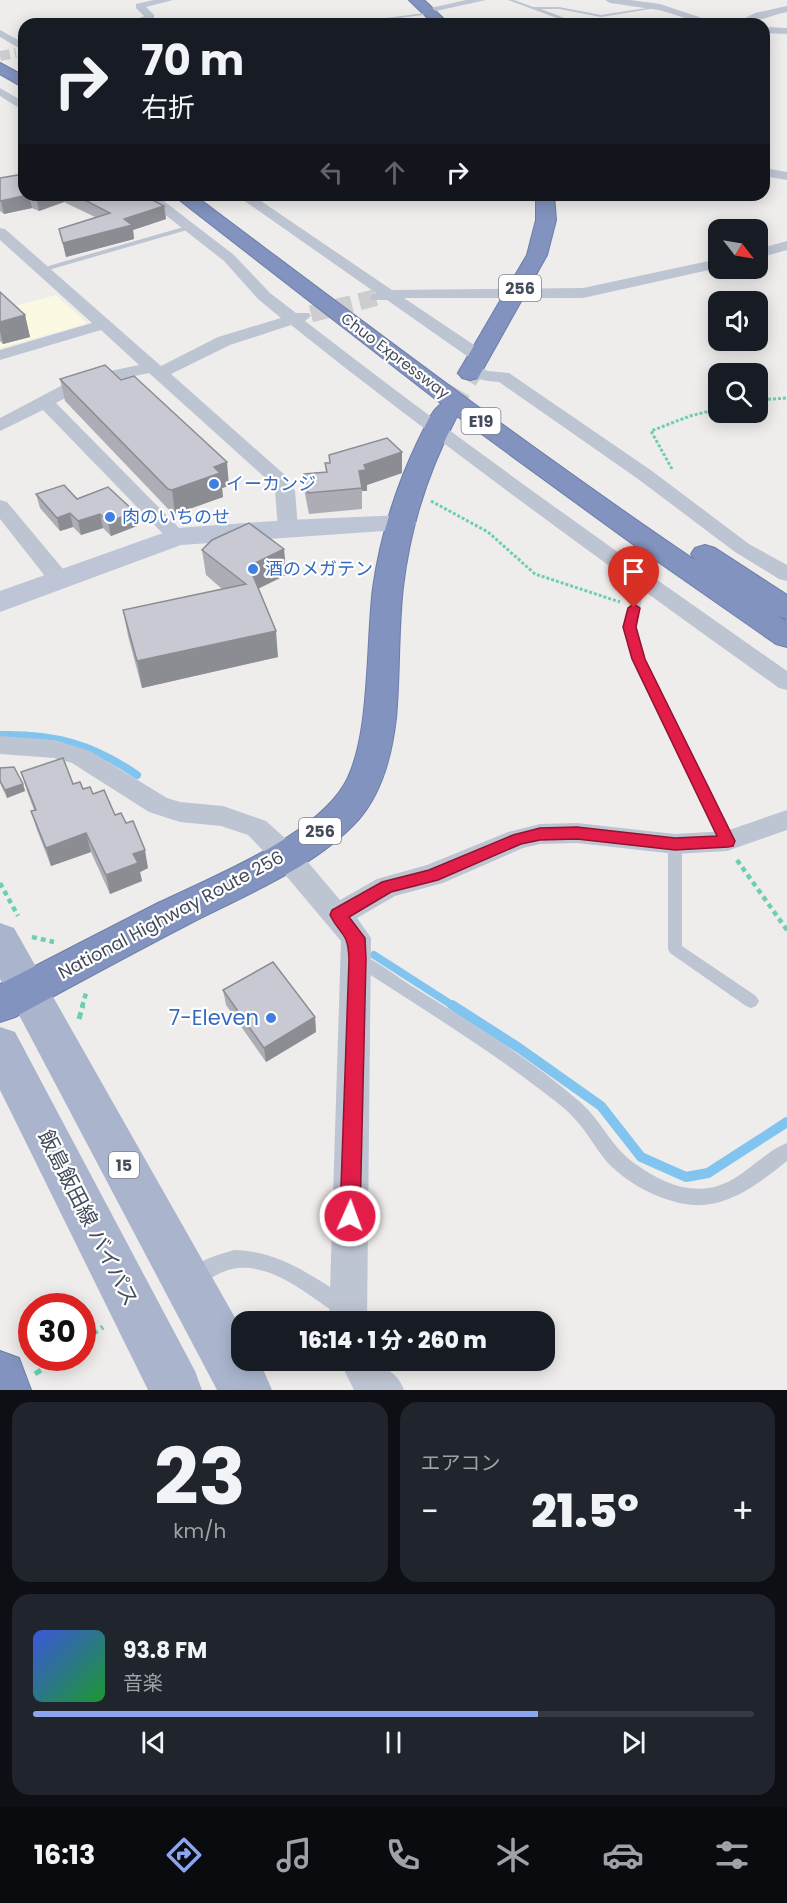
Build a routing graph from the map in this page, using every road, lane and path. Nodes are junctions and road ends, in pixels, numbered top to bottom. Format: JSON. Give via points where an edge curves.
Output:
{"nodes":[{"id":1,"x":168,"y":0,"type":"edge"},
{"id":2,"x":416,"y":0,"type":"edge"},
{"id":3,"x":481,"y":0,"type":"edge"},
{"id":4,"x":510,"y":0,"type":"edge"},
{"id":5,"x":610,"y":0,"type":"edge"},
{"id":6,"x":638,"y":2,"type":"edge"},
{"id":7,"x":660,"y":7,"type":"junction"},
{"id":8,"x":532,"y":8,"type":"junction"},
{"id":9,"x":787,"y":9,"type":"edge"},
{"id":10,"x":429,"y":11,"type":"junction"},
{"id":11,"x":148,"y":18,"type":"edge"},
{"id":12,"x":383,"y":18,"type":"edge"},
{"id":13,"x":436,"y":18,"type":"edge"},
{"id":14,"x":560,"y":18,"type":"edge"},
{"id":15,"x":696,"y":18,"type":"edge"},
{"id":16,"x":752,"y":18,"type":"edge"},
{"id":17,"x":770,"y":30,"type":"edge"},
{"id":18,"x":787,"y":31,"type":"edge"},
{"id":19,"x":0,"y":33,"type":"edge"},
{"id":20,"x":18,"y":48,"type":"edge"},
{"id":21,"x":0,"y":56,"type":"tunnel mouth"},
{"id":22,"x":0,"y":67,"type":"tunnel mouth"},
{"id":23,"x":18,"y":67,"type":"edge"},
{"id":24,"x":18,"y":79,"type":"edge"},
{"id":25,"x":0,"y":91,"type":"edge"},
{"id":26,"x":18,"y":103,"type":"edge"},
{"id":27,"x":770,"y":173,"type":"edge"},
{"id":28,"x":787,"y":176,"type":"edge"},
{"id":29,"x":155,"y":201,"type":"edge"},
{"id":30,"x":190,"y":201,"type":"edge"},
{"id":31,"x":212,"y":201,"type":"edge"},
{"id":32,"x":251,"y":201,"type":"edge"},
{"id":33,"x":545,"y":201,"type":"edge"},
{"id":34,"x":190,"y":228,"type":"junction"},
{"id":35,"x":0,"y":232,"type":"edge"},
{"id":36,"x":787,"y":245,"type":"edge"},
{"id":37,"x":768,"y":251,"type":"edge"},
{"id":38,"x":708,"y":266,"type":"edge"},
{"id":39,"x":42,"y":269,"type":"junction"},
{"id":40,"x":517,"y":293,"type":"junction"},
{"id":41,"x":384,"y":296,"type":"junction"},
{"id":42,"x":311,"y":314,"type":"tunnel mouth"},
{"id":43,"x":292,"y":319,"type":"junction"},
{"id":44,"x":105,"y":324,"type":"junction"},
{"id":45,"x":0,"y":355,"type":"edge"},
{"id":46,"x":474,"y":366,"type":"junction"},
{"id":47,"x":156,"y":370,"type":"junction"},
{"id":48,"x":787,"y":398,"type":"edge"},
{"id":49,"x":768,"y":399,"type":"edge"},
{"id":50,"x":45,"y":401,"type":"junction"},
{"id":51,"x":708,"y":412,"type":"edge"},
{"id":52,"x":442,"y":419,"type":"junction"},
{"id":53,"x":0,"y":424,"type":"edge"},
{"id":54,"x":645,"y":475,"type":"junction"},
{"id":55,"x":0,"y":506,"type":"edge"},
{"id":56,"x":407,"y":506,"type":"junction"},
{"id":57,"x":288,"y":528,"type":"junction"},
{"id":58,"x":177,"y":537,"type":"junction"},
{"id":59,"x":787,"y":574,"type":"edge"},
{"id":60,"x":641,"y":579,"type":"junction"},
{"id":61,"x":60,"y":580,"type":"junction"},
{"id":62,"x":0,"y":602,"type":"edge"},
{"id":63,"x":634,"y":608,"type":"junction"},
{"id":64,"x":787,"y":609,"type":"edge"},
{"id":65,"x":787,"y":637,"type":"edge"},
{"id":66,"x":787,"y":682,"type":"edge"},
{"id":67,"x":0,"y":745,"type":"edge"},
{"id":68,"x":787,"y":820,"type":"edge"},
{"id":69,"x":728,"y":841,"type":"junction"},
{"id":70,"x":675,"y":844,"type":"junction"},
{"id":71,"x":286,"y":856,"type":"junction"},
{"id":72,"x":338,"y":915,"type":"junction"},
{"id":73,"x":787,"y":930,"type":"edge"},
{"id":74,"x":0,"y":940,"type":"edge"},
{"id":75,"x":357,"y":959,"type":"junction"},
{"id":76,"x":14,"y":997,"type":"edge"},
{"id":77,"x":752,"y":1001,"type":"dead end"},
{"id":78,"x":0,"y":1046,"type":"edge"},
{"id":79,"x":787,"y":1151,"type":"edge"},
{"id":80,"x":189,"y":1282,"type":"junction"},
{"id":81,"x":342,"y":1311,"type":"edge"},
{"id":82,"x":348,"y":1311,"type":"edge"},
{"id":83,"x":106,"y":1324,"type":"dead end"},
{"id":84,"x":96,"y":1331,"type":"edge"},
{"id":85,"x":365,"y":1371,"type":"edge"},
{"id":86,"x":0,"y":1377,"type":"edge"},
{"id":87,"x":5,"y":1390,"type":"edge"},
{"id":88,"x":176,"y":1390,"type":"edge"},
{"id":89,"x":246,"y":1390,"type":"edge"},
{"id":90,"x":385,"y":1390,"type":"edge"}],
"edges":[{"from":1,"to":11,"type":"street","via":[[139,6]]},
{"from":2,"to":10,"type":"highway"},
{"from":3,"to":10,"type":"street"},
{"from":4,"to":8,"type":"lane"},
{"from":5,"to":6,"type":"street"},
{"from":6,"to":7,"type":"street"},
{"from":7,"to":8,"type":"lane","via":[[601,16],[559,8]]},
{"from":7,"to":15,"type":"street"},
{"from":8,"to":14,"type":"lane"},
{"from":9,"to":16,"type":"street"},
{"from":10,"to":12,"type":"lane"},
{"from":10,"to":13,"type":"highway"},
{"from":17,"to":18,"type":"street"},
{"from":19,"to":20,"type":"street"},
{"from":21,"to":23,"type":"highway"},
{"from":22,"to":24,"type":"highway"},
{"from":25,"to":26,"type":"street"},
{"from":27,"to":28,"type":"street"},
{"from":29,"to":34,"type":"street"},
{"from":30,"to":65,"type":"highway","name":"Chuo Expressway","number":"E19","via":[[493,430]]},
{"from":31,"to":64,"type":"highway","name":"Chuo Expressway","number":"E19","via":[[500,414]]},
{"from":32,"to":41,"type":"street"},
{"from":33,"to":40,"type":"highway","number":"256","via":[[543,239]]},
{"from":34,"to":39,"type":"lane"},
{"from":34,"to":43,"type":"street","via":[[229,258]]},
{"from":35,"to":39,"type":"street"},
{"from":36,"to":37,"type":"street"},
{"from":38,"to":40,"type":"street","via":[[583,293]]},
{"from":39,"to":44,"type":"street"},
{"from":40,"to":41,"type":"street","via":[[404,292]]},
{"from":40,"to":46,"type":"highway","number":"256"},
{"from":41,"to":46,"type":"street"},
{"from":42,"to":43,"type":"street"},
{"from":43,"to":47,"type":"street","via":[[224,341]]},
{"from":43,"to":52,"type":"street"},
{"from":44,"to":45,"type":"street"},
{"from":44,"to":47,"type":"street"},
{"from":46,"to":54,"type":"street","via":[[484,376],[502,377]]},
{"from":47,"to":50,"type":"street","via":[[82,382]]},
{"from":47,"to":57,"type":"street","via":[[279,480],[285,491]]},
{"from":48,"to":49,"type":"path"},
{"from":50,"to":53,"type":"street"},
{"from":50,"to":58,"type":"street"},
{"from":51,"to":54,"type":"path","via":[[651,431],[672,469]]},
{"from":52,"to":56,"type":"highway","name":"National Highway Route 256","number":"256"},
{"from":52,"to":60,"type":"street"},
{"from":54,"to":59,"type":"street","via":[[742,548]]},
{"from":55,"to":61,"type":"street"},
{"from":56,"to":57,"type":"street"},
{"from":56,"to":63,"type":"path","via":[[488,532],[535,574]]},
{"from":56,"to":71,"type":"highway","name":"National Highway Route 256","number":"256","via":[[388,587],[371,765],[360,792],[342,815]]},
{"from":57,"to":58,"type":"street"},
{"from":58,"to":61,"type":"street"},
{"from":60,"to":63,"type":"lane"},
{"from":60,"to":66,"type":"street"},
{"from":61,"to":62,"type":"street"},
{"from":63,"to":69,"type":"lane","via":[[630,627],[638,659]]},
{"from":67,"to":71,"type":"street","via":[[55,749],[81,757],[158,805],[180,812],[223,816],[257,828]]},
{"from":68,"to":69,"type":"street"},
{"from":69,"to":70,"type":"street"},
{"from":69,"to":73,"type":"path","via":[[743,870]]},
{"from":70,"to":72,"type":"street","via":[[577,833],[540,834],[518,839],[432,875],[387,887]]},
{"from":70,"to":77,"type":"lane","via":[[675,949]]},
{"from":71,"to":72,"type":"street"},
{"from":71,"to":76,"type":"highway","name":"National Highway Route 256","number":"256"},
{"from":72,"to":75,"type":"street","via":[[356,938]]},
{"from":74,"to":76,"type":"main road","number":"15"},
{"from":75,"to":79,"type":"lane","via":[[516,1062],[574,1107],[623,1166],[664,1189],[696,1197],[727,1191]]},
{"from":75,"to":82,"type":"street"},
{"from":76,"to":80,"type":"main road","number":"15"},
{"from":78,"to":88,"type":"main road","name":"飯島飯田線 バイパス"},
{"from":80,"to":81,"type":"lane","via":[[215,1264],[231,1258],[251,1258],[273,1264]]},
{"from":80,"to":89,"type":"main road","number":"15"},
{"from":83,"to":84,"type":"path"},
{"from":85,"to":90,"type":"street"},
{"from":86,"to":87,"type":"highway"}]}
